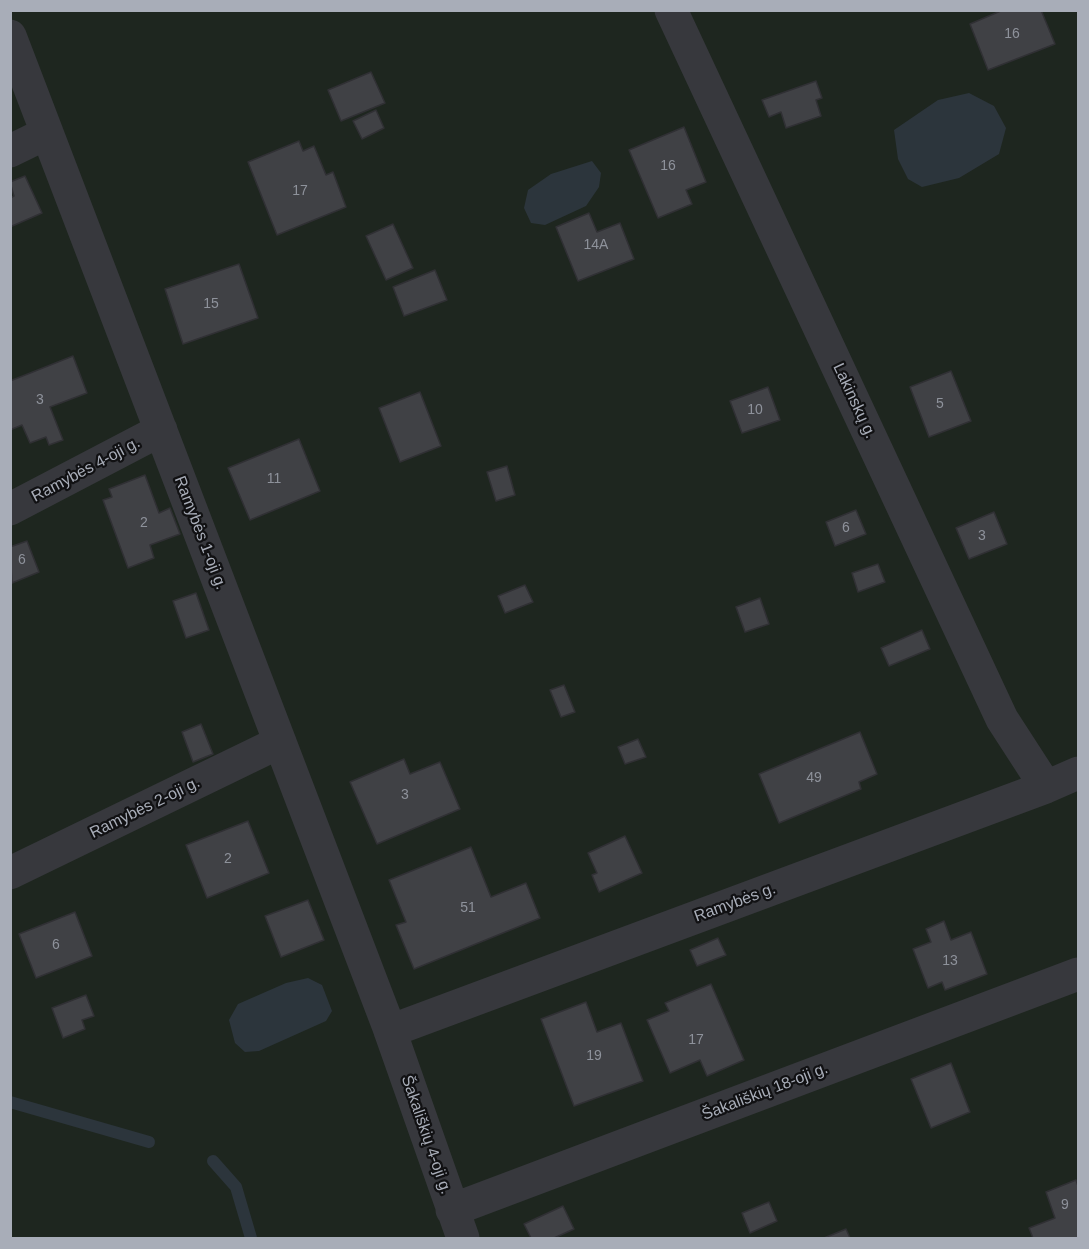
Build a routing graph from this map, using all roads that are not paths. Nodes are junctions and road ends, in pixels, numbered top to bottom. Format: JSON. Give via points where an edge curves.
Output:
{"nodes":[{"id":1,"x":671,"y":10,"type":"edge"},
{"id":2,"x":10,"y":36,"type":"edge"},
{"id":3,"x":47,"y":133,"type":"junction"},
{"id":4,"x":10,"y":151,"type":"edge"},
{"id":5,"x":161,"y":430,"type":"junction"},
{"id":6,"x":10,"y":509,"type":"edge"},
{"id":7,"x":280,"y":742,"type":"junction"},
{"id":8,"x":1078,"y":773,"type":"edge"},
{"id":9,"x":1046,"y":787,"type":"junction"},
{"id":10,"x":10,"y":873,"type":"edge"},
{"id":11,"x":1078,"y":974,"type":"edge"},
{"id":12,"x":390,"y":1030,"type":"junction"},
{"id":13,"x":457,"y":1224,"type":"edge"}],
"edges":[{"from":1,"to":9,"type":"street","name":"Lakinskų g.","via":[[1002,719]]},
{"from":2,"to":3,"type":"street","name":"Ramybės 1-oji g."},
{"from":3,"to":4,"type":"street"},
{"from":3,"to":5,"type":"street","name":"Ramybės 1-oji g."},
{"from":5,"to":6,"type":"street","name":"Ramybės 4-oji g."},
{"from":5,"to":7,"type":"street","name":"Ramybės 1-oji g."},
{"from":7,"to":10,"type":"street","name":"Ramybės 2-oji g."},
{"from":7,"to":12,"type":"street","name":"Ramybės 1-oji g."},
{"from":8,"to":9,"type":"street","name":"Ramybės g."},
{"from":9,"to":12,"type":"street","name":"Ramybės g."},
{"from":11,"to":13,"type":"street","name":"Šakališkių 18-oji g."},
{"from":12,"to":13,"type":"street","name":"Šakališkių 4-oji g."}]}
